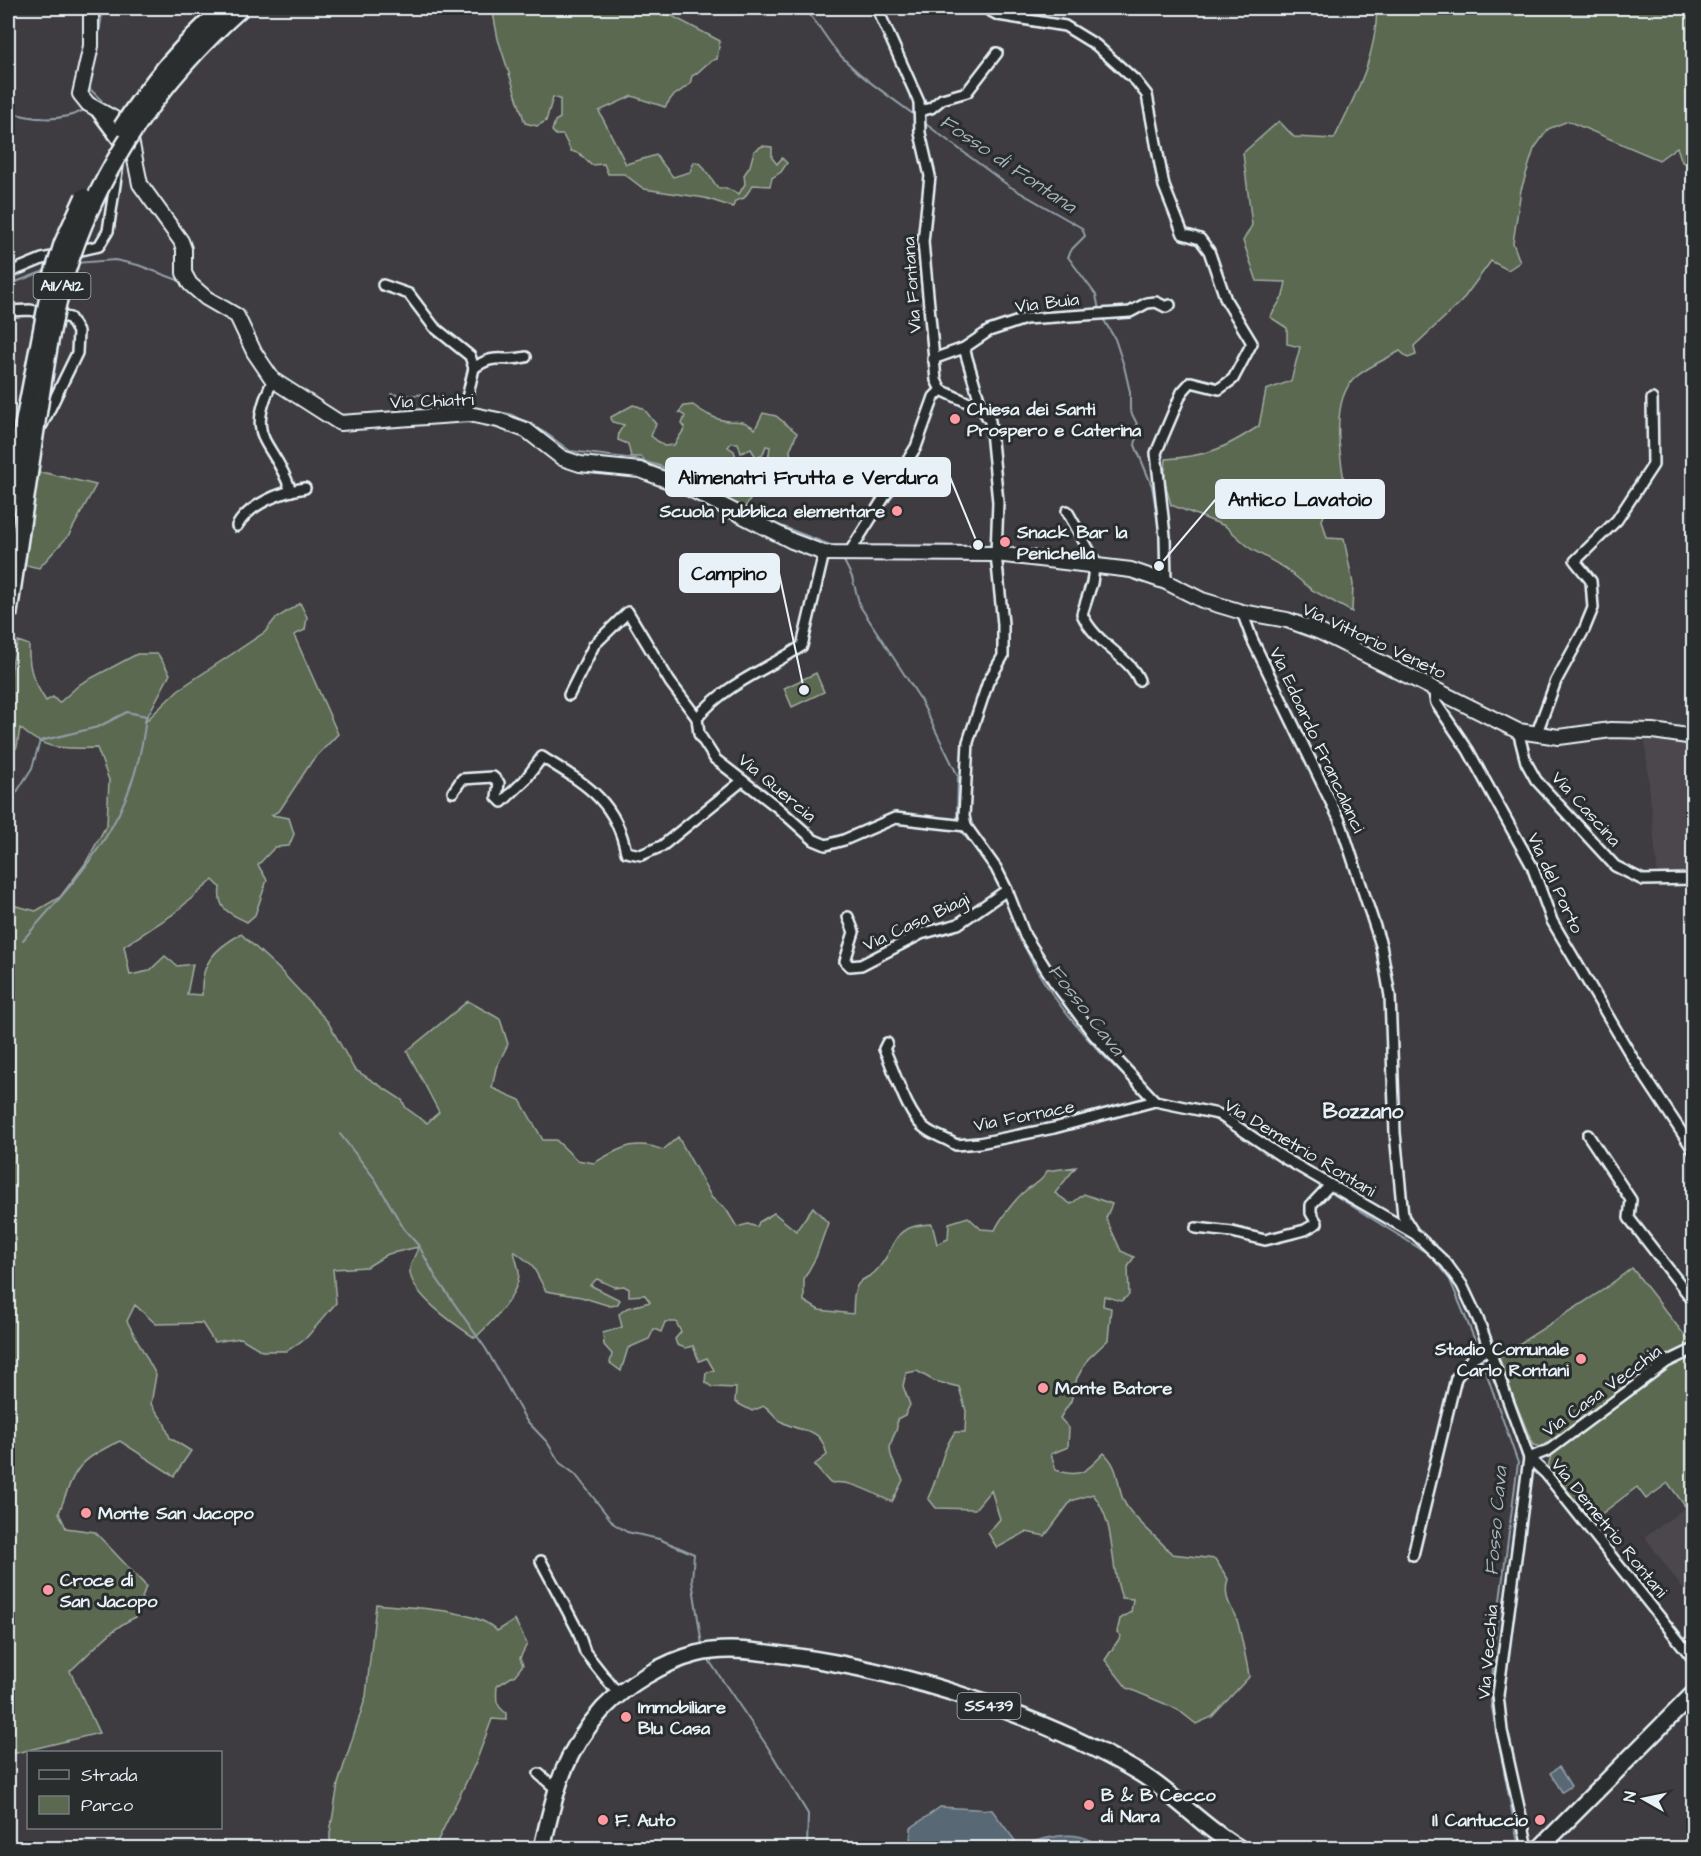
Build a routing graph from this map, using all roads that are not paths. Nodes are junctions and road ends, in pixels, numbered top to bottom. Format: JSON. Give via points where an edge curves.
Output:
{"nodes":[{"id":1,"x":91,"y":8,"type":"edge"},
{"id":2,"x":224,"y":8,"type":"edge"},
{"id":3,"x":241,"y":8,"type":"edge"},
{"id":4,"x":877,"y":8,"type":"edge"},
{"id":5,"x":985,"y":8,"type":"edge"},
{"id":6,"x":997,"y":53,"type":"dead end"},
{"id":7,"x":93,"y":107,"type":"junction"},
{"id":8,"x":920,"y":117,"type":"junction"},
{"id":9,"x":8,"y":273,"type":"edge"},
{"id":10,"x":383,"y":285,"type":"dead end"},
{"id":11,"x":1170,"y":305,"type":"dead end"},
{"id":12,"x":8,"y":311,"type":"edge"},
{"id":13,"x":964,"y":348,"type":"junction"},
{"id":14,"x":526,"y":357,"type":"dead end"},
{"id":15,"x":933,"y":359,"type":"junction"},
{"id":16,"x":474,"y":368,"type":"junction"},
{"id":17,"x":273,"y":380,"type":"junction"},
{"id":18,"x":941,"y":390,"type":"junction"},
{"id":19,"x":1652,"y":399,"type":"dead end"},
{"id":20,"x":982,"y":409,"type":"junction"},
{"id":21,"x":469,"y":412,"type":"junction"},
{"id":22,"x":24,"y":472,"type":"dead end"},
{"id":23,"x":305,"y":488,"type":"dead end"},
{"id":24,"x":291,"y":491,"type":"junction"},
{"id":25,"x":8,"y":506,"type":"edge"},
{"id":26,"x":1067,"y":512,"type":"dead end"},
{"id":27,"x":237,"y":526,"type":"dead end"},
{"id":28,"x":838,"y":553,"type":"junction"},
{"id":29,"x":996,"y":554,"type":"junction"},
{"id":30,"x":1095,"y":565,"type":"junction"},
{"id":31,"x":1166,"y":582,"type":"junction"},
{"id":32,"x":1242,"y":612,"type":"junction"},
{"id":33,"x":8,"y":616,"type":"edge"},
{"id":34,"x":1139,"y":680,"type":"dead end"},
{"id":35,"x":1433,"y":688,"type":"junction"},
{"id":36,"x":570,"y":695,"type":"dead end"},
{"id":37,"x":697,"y":718,"type":"junction"},
{"id":38,"x":1518,"y":731,"type":"junction"},
{"id":39,"x":1536,"y":735,"type":"junction"},
{"id":40,"x":1694,"y":737,"type":"edge"},
{"id":41,"x":742,"y":781,"type":"junction"},
{"id":42,"x":453,"y":792,"type":"dead end"},
{"id":43,"x":961,"y":825,"type":"junction"},
{"id":44,"x":1694,"y":879,"type":"edge"},
{"id":45,"x":1005,"y":892,"type":"junction"},
{"id":46,"x":848,"y":917,"type":"dead end"},
{"id":47,"x":887,"y":1043,"type":"dead end"},
{"id":48,"x":1153,"y":1102,"type":"junction"},
{"id":49,"x":1588,"y":1136,"type":"dead end"},
{"id":50,"x":1694,"y":1151,"type":"edge"},
{"id":51,"x":1327,"y":1190,"type":"junction"},
{"id":52,"x":1196,"y":1228,"type":"dead end"},
{"id":53,"x":1415,"y":1234,"type":"junction"},
{"id":54,"x":1694,"y":1302,"type":"edge"},
{"id":55,"x":1694,"y":1349,"type":"edge"},
{"id":56,"x":1483,"y":1351,"type":"junction"},
{"id":57,"x":1529,"y":1458,"type":"junction"},
{"id":58,"x":1413,"y":1555,"type":"dead end"},
{"id":59,"x":541,"y":1561,"type":"dead end"},
{"id":60,"x":1694,"y":1660,"type":"edge"},
{"id":61,"x":1694,"y":1693,"type":"edge"},
{"id":62,"x":619,"y":1695,"type":"junction"},
{"id":63,"x":539,"y":1774,"type":"dead end"},
{"id":64,"x":555,"y":1788,"type":"junction"},
{"id":65,"x":542,"y":1848,"type":"edge"},
{"id":66,"x":1239,"y":1848,"type":"edge"},
{"id":67,"x":1528,"y":1848,"type":"edge"},
{"id":68,"x":1540,"y":1848,"type":"edge"}],
"edges":[{"from":1,"to":7,"type":"street","via":[[91,46],[80,94]]},
{"from":2,"to":25,"type":"highway","number":"A11/A12","bridge":true,"via":[[153,80],[110,148],[67,234],[42,321]]},
{"from":3,"to":33,"type":"highway","number":"A11/A12","bridge":true,"via":[[177,70],[146,111],[109,171],[78,238],[52,328]]},
{"from":4,"to":8,"type":"street","name":"Via Fontana","via":[[919,102]]},
{"from":5,"to":31,"type":"street","via":[[998,15],[1065,26],[1096,45],[1137,81],[1147,95],[1164,186],[1183,234],[1200,239],[1209,251],[1226,300],[1252,343],[1233,379],[1219,389],[1191,382],[1163,431],[1156,453]]},
{"from":6,"to":8,"type":"street","via":[[967,92],[942,99]]},
{"from":7,"to":9,"type":"street","via":[[119,142],[108,231],[99,246],[42,259]]},
{"from":7,"to":17,"type":"street","name":"Via Chiatri","via":[[115,119],[130,135],[140,184],[181,241],[184,273],[198,292],[237,316]]},
{"from":8,"to":15,"type":"street","name":"Via Fontana","via":[[930,176],[923,242]]},
{"from":10,"to":16,"type":"street","via":[[410,294],[434,327],[470,356]]},
{"from":11,"to":13,"type":"street","name":"Via Buia","via":[[1148,303],[1130,312],[1025,319],[989,331]]},
{"from":12,"to":22,"type":"street","via":[[30,310],[70,318],[78,332],[77,353],[50,404]]},
{"from":13,"to":15,"type":"street","name":"Via Buia"},
{"from":13,"to":20,"type":"street"},
{"from":14,"to":16,"type":"street","via":[[489,358]]},
{"from":15,"to":18,"type":"street","name":"Via Fontana"},
{"from":16,"to":21,"type":"street","via":[[467,398]]},
{"from":17,"to":21,"type":"street","name":"Via Chiatri","via":[[340,423]]},
{"from":17,"to":24,"type":"street","via":[[260,417],[261,436]]},
{"from":18,"to":20,"type":"street"},
{"from":18,"to":28,"type":"street","via":[[934,397],[916,447]]},
{"from":19,"to":39,"type":"street","via":[[1653,465],[1617,520],[1575,561],[1591,581],[1593,608],[1556,681]]},
{"from":20,"to":29,"type":"street","via":[[990,421],[992,439],[998,502]]},
{"from":21,"to":28,"type":"street","name":"Via Chiatri","via":[[526,430],[562,458],[580,464],[640,470],[680,485],[792,541]]},
{"from":23,"to":24,"type":"street"},
{"from":24,"to":27,"type":"street","via":[[256,506]]},
{"from":26,"to":30,"type":"street"},
{"from":28,"to":29,"type":"street","name":"Via Vittorio Veneto"},
{"from":28,"to":37,"type":"street","via":[[802,646],[743,679]]},
{"from":29,"to":30,"type":"street","name":"Via Vittorio Veneto"},
{"from":29,"to":43,"type":"street","via":[[1003,656],[988,682],[968,742]]},
{"from":30,"to":31,"type":"street","name":"Via Vittorio Veneto","via":[[1131,570]]},
{"from":30,"to":34,"type":"street","via":[[1082,614],[1100,641],[1136,672]]},
{"from":31,"to":32,"type":"street","name":"Via Vittorio Veneto","via":[[1202,600]]},
{"from":32,"to":35,"type":"street","name":"Via Vittorio Veneto","via":[[1287,620],[1320,632]]},
{"from":32,"to":53,"type":"street","name":"Via Edoardo Francalanci","via":[[1340,821],[1381,945],[1390,996],[1395,1133],[1403,1216]]},
{"from":35,"to":38,"type":"street","name":"Via Vittorio Veneto"},
{"from":35,"to":50,"type":"street","name":"Via del Porto","via":[[1436,703],[1468,750],[1532,866],[1552,921],[1666,1113]]},
{"from":36,"to":37,"type":"street","name":"Via Quercia","via":[[594,645],[628,612]]},
{"from":37,"to":41,"type":"street","name":"Via Quercia","via":[[699,734],[716,759]]},
{"from":38,"to":39,"type":"street","name":"Via Vittorio Veneto"},
{"from":38,"to":44,"type":"street","name":"Via Cascina","via":[[1526,762],[1536,780],[1615,866],[1643,880]]},
{"from":39,"to":40,"type":"street","name":"Via Vittorio Veneto","via":[[1559,737],[1611,730]]},
{"from":41,"to":42,"type":"street","via":[[662,846],[640,855],[626,852],[609,806],[579,780],[542,757],[502,802],[494,777],[462,779]]},
{"from":41,"to":43,"type":"street","name":"Via Quercia","via":[[819,843],[844,840],[895,818]]},
{"from":43,"to":45,"type":"street","via":[[996,868]]},
{"from":45,"to":46,"type":"street","name":"Via Casa Biagi","via":[[958,924],[921,934],[861,965],[850,966],[845,962],[854,932]]},
{"from":45,"to":48,"type":"street","via":[[1025,936],[1055,983]]},
{"from":47,"to":48,"type":"street","name":"Via Fornace","via":[[884,1049],[912,1113],[926,1129],[956,1145],[1054,1128]]},
{"from":48,"to":51,"type":"street","name":"Via Demetrio Rontani","via":[[1218,1114]]},
{"from":49,"to":54,"type":"street","via":[[1631,1200],[1629,1218]]},
{"from":51,"to":52,"type":"street","via":[[1311,1205],[1317,1223],[1305,1230],[1265,1240]]},
{"from":51,"to":53,"type":"street","name":"Via Demetrio Rontani"},
{"from":53,"to":56,"type":"street","name":"Via Demetrio Rontani","via":[[1446,1263],[1462,1285]]},
{"from":55,"to":57,"type":"street","name":"Via Casa Vecchia","via":[[1667,1362],[1549,1450]]},
{"from":56,"to":57,"type":"street","name":"Via Demetrio Rontani"},
{"from":56,"to":58,"type":"street","via":[[1456,1378],[1450,1395]]},
{"from":57,"to":60,"type":"street","name":"Via Demetrio Rontani","via":[[1546,1474]]},
{"from":57,"to":67,"type":"street","name":"Via Vecchia","via":[[1498,1695],[1502,1731]]},
{"from":59,"to":62,"type":"street","via":[[578,1631],[585,1653]]},
{"from":61,"to":68,"type":"main road"},
{"from":62,"to":64,"type":"main road","number":"SS439","via":[[579,1741]]},
{"from":62,"to":66,"type":"main road","number":"SS439","via":[[660,1669],[704,1653],[751,1650],[899,1676],[1079,1742],[1140,1773]]},
{"from":63,"to":64,"type":"street"},
{"from":64,"to":65,"type":"main road","number":"SS439"}]}
